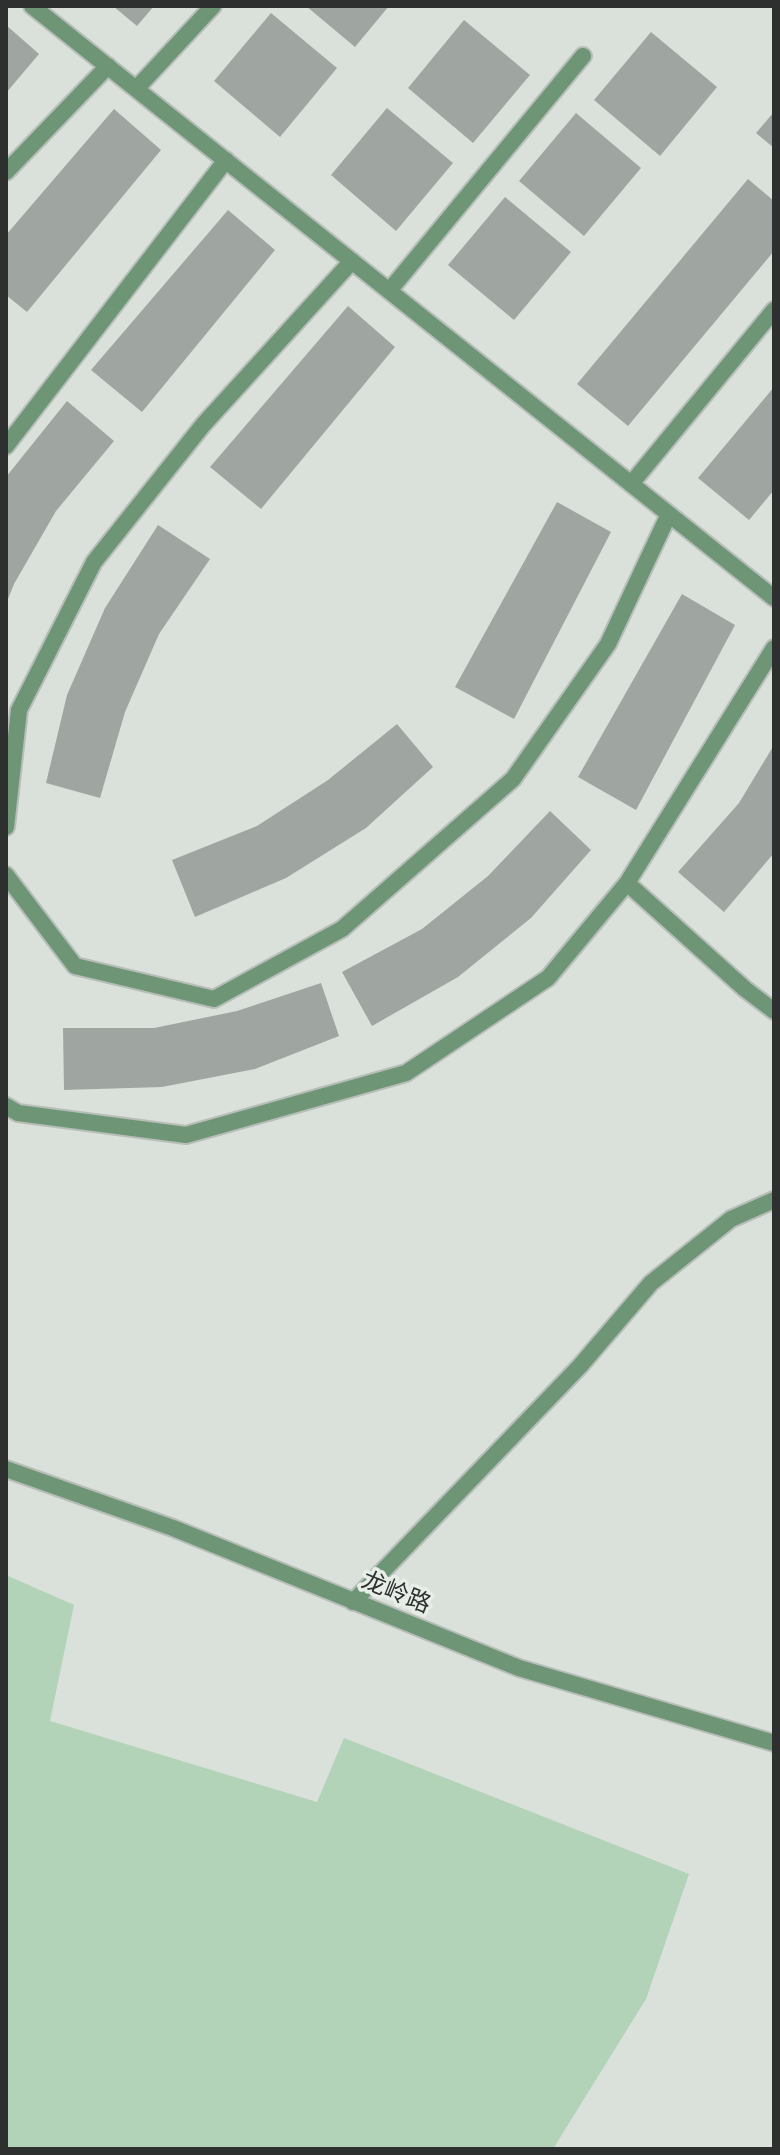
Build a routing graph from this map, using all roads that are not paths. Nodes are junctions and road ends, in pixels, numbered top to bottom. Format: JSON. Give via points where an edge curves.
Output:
{"nodes":[{"id":1,"x":32,"y":6,"type":"edge"},
{"id":2,"x":213,"y":6,"type":"edge"},
{"id":3,"x":583,"y":56,"type":"dead end"},
{"id":4,"x":108,"y":66,"type":"junction"},
{"id":5,"x":136,"y":89,"type":"junction"},
{"id":6,"x":226,"y":160,"type":"junction"},
{"id":7,"x":6,"y":172,"type":"edge"},
{"id":8,"x":352,"y":261,"type":"junction"},
{"id":9,"x":389,"y":291,"type":"junction"},
{"id":10,"x":774,"y":310,"type":"edge"},
{"id":11,"x":6,"y":446,"type":"edge"},
{"id":12,"x":631,"y":484,"type":"junction"},
{"id":13,"x":669,"y":514,"type":"junction"},
{"id":14,"x":774,"y":598,"type":"edge"},
{"id":15,"x":774,"y":648,"type":"edge"},
{"id":16,"x":6,"y":827,"type":"edge"},
{"id":17,"x":6,"y":875,"type":"edge"},
{"id":18,"x":627,"y":883,"type":"junction"},
{"id":19,"x":774,"y":1011,"type":"edge"},
{"id":20,"x":6,"y":1106,"type":"edge"},
{"id":21,"x":774,"y":1200,"type":"edge"},
{"id":22,"x":6,"y":1469,"type":"edge"},
{"id":23,"x":353,"y":1602,"type":"junction"},
{"id":24,"x":774,"y":1743,"type":"edge"}],
"edges":[{"from":1,"to":4,"type":"street"},
{"from":2,"to":5,"type":"street"},
{"from":3,"to":9,"type":"street"},
{"from":4,"to":5,"type":"street"},
{"from":4,"to":7,"type":"street"},
{"from":5,"to":6,"type":"street"},
{"from":6,"to":8,"type":"street"},
{"from":6,"to":11,"type":"street"},
{"from":8,"to":9,"type":"street"},
{"from":8,"to":16,"type":"street","via":[[203,425],[94,562],[19,710]]},
{"from":9,"to":12,"type":"street"},
{"from":10,"to":12,"type":"street"},
{"from":12,"to":13,"type":"street"},
{"from":13,"to":14,"type":"street"},
{"from":13,"to":17,"type":"street","via":[[608,644],[513,779],[342,929],[214,999],[75,966]]},
{"from":15,"to":18,"type":"street"},
{"from":18,"to":19,"type":"street"},
{"from":18,"to":20,"type":"street","via":[[548,978],[406,1073],[186,1135],[18,1113]]},
{"from":21,"to":23,"type":"street","via":[[731,1219],[651,1283],[580,1366]]},
{"from":22,"to":23,"type":"street","name":"龙岭路","via":[[173,1528]]},
{"from":23,"to":24,"type":"street","name":"龙岭路","via":[[519,1668]]}]}
